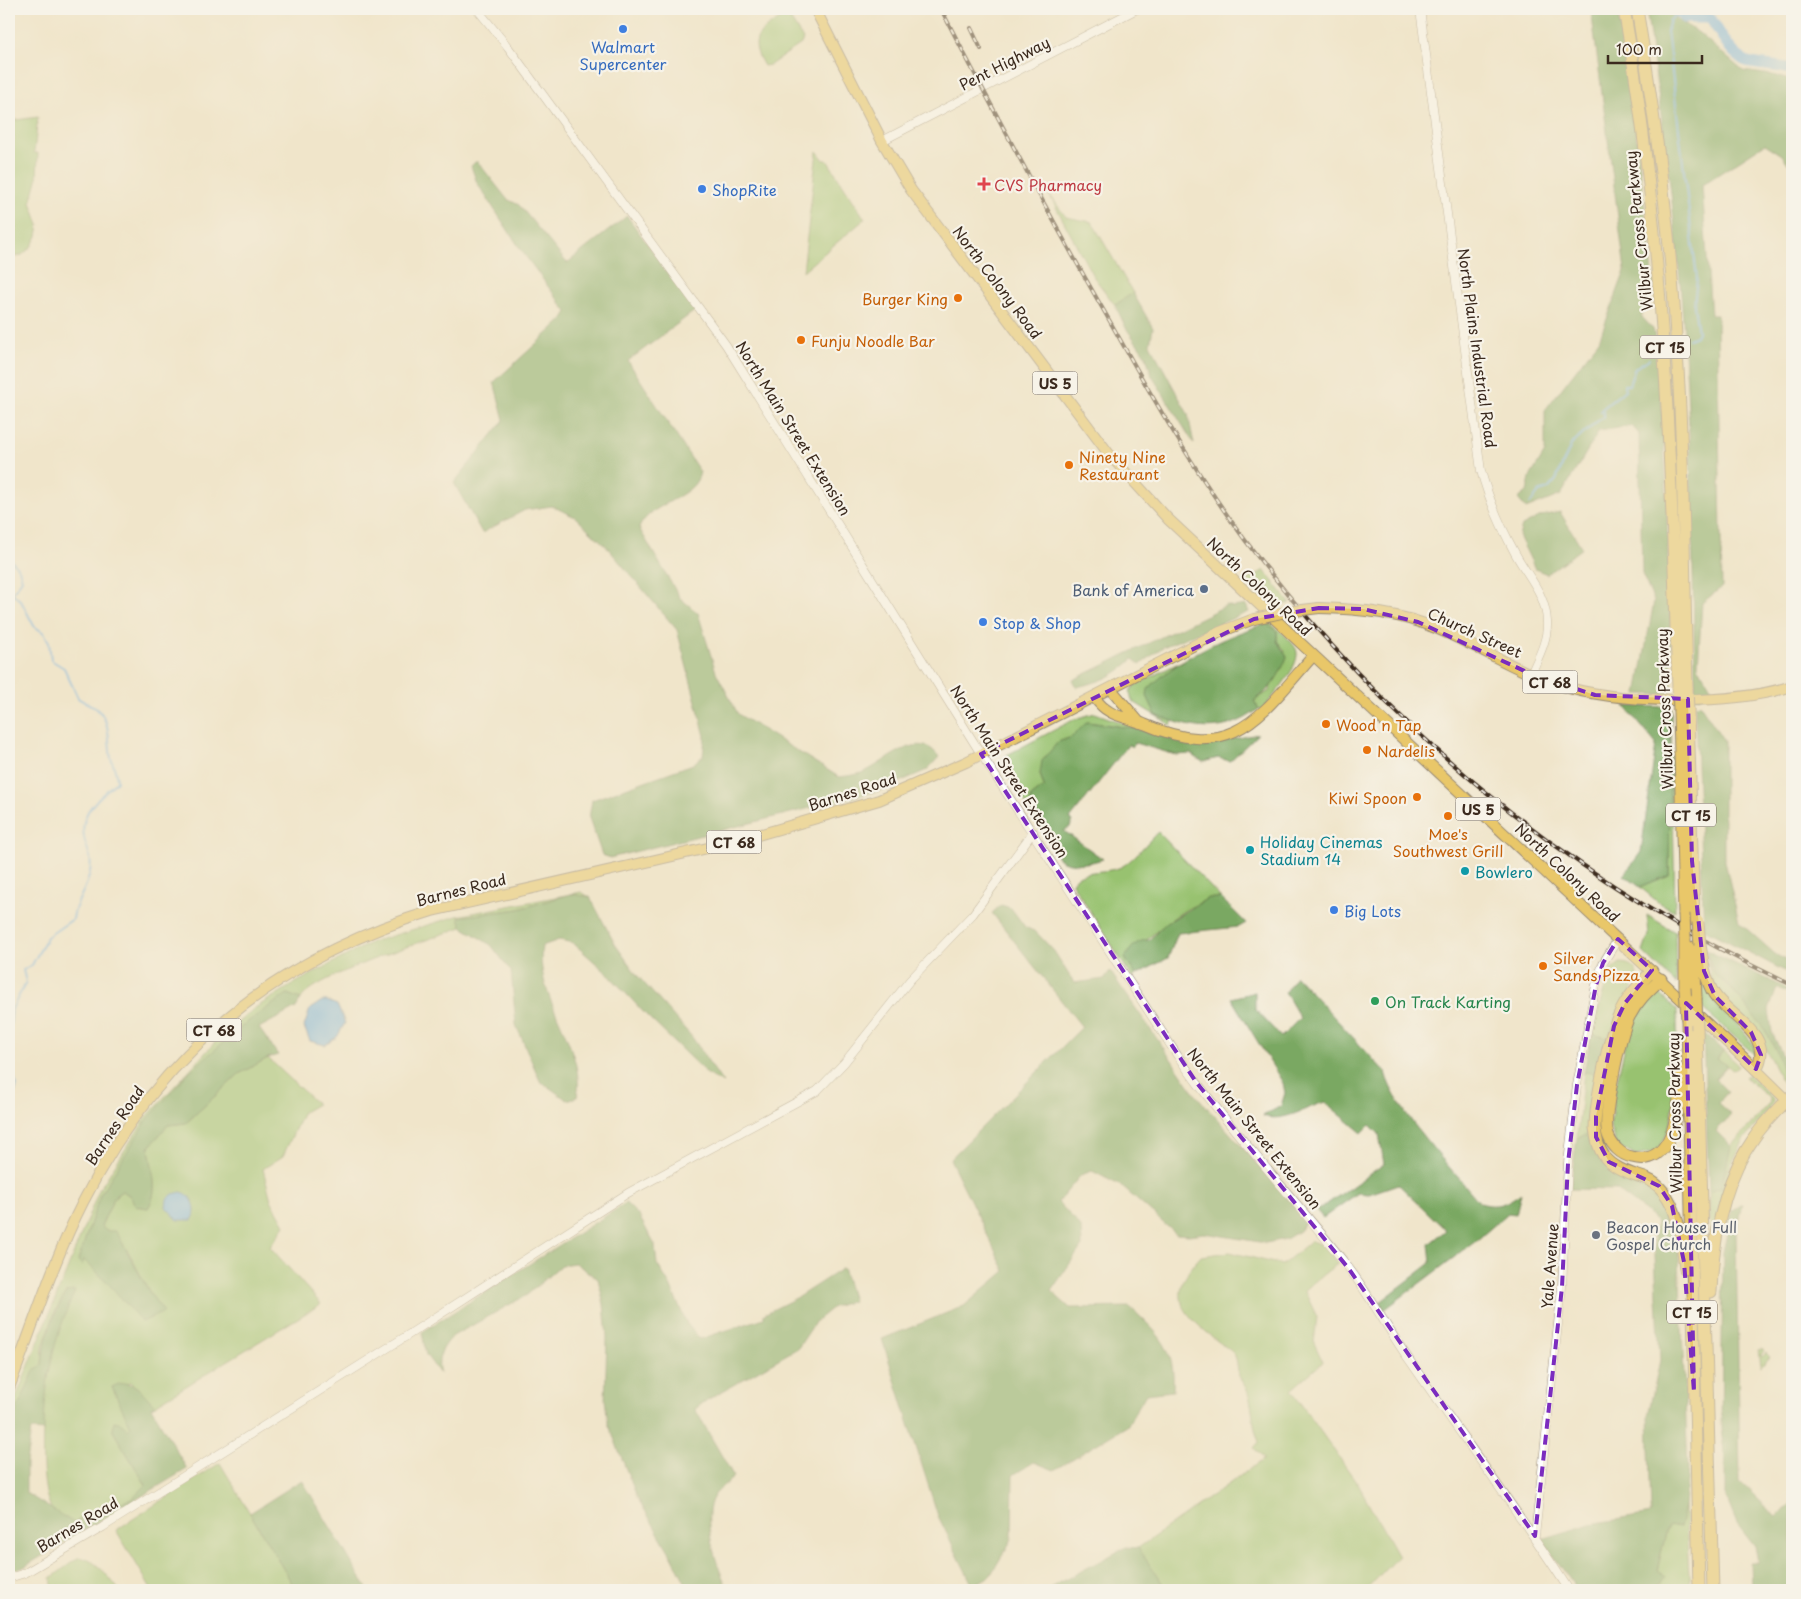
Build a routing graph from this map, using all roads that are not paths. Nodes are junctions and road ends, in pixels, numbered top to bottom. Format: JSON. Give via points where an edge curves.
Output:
{"nodes":[{"id":1,"x":477,"y":9,"type":"edge"},
{"id":2,"x":815,"y":9,"type":"edge"},
{"id":3,"x":1137,"y":9,"type":"edge"},
{"id":4,"x":1420,"y":9,"type":"edge"},
{"id":5,"x":1624,"y":9,"type":"edge"},
{"id":6,"x":1637,"y":9,"type":"edge"},
{"id":7,"x":882,"y":141,"type":"junction"},
{"id":8,"x":1313,"y":656,"type":"junction"},
{"id":9,"x":1531,"y":674,"type":"junction"},
{"id":10,"x":1125,"y":681,"type":"joint"},
{"id":11,"x":1792,"y":686,"type":"edge"},
{"id":12,"x":1683,"y":688,"type":"junction"},
{"id":13,"x":1111,"y":689,"type":"junction"},
{"id":14,"x":1095,"y":698,"type":"junction"},
{"id":15,"x":1683,"y":710,"type":"junction"},
{"id":16,"x":1140,"y":723,"type":"junction"},
{"id":17,"x":981,"y":754,"type":"junction"},
{"id":18,"x":1033,"y":832,"type":"junction"},
{"id":19,"x":1692,"y":919,"type":"junction"},
{"id":20,"x":1618,"y":939,"type":"junction"},
{"id":21,"x":1693,"y":941,"type":"junction"},
{"id":22,"x":1652,"y":970,"type":"junction"},
{"id":23,"x":1661,"y":979,"type":"junction"},
{"id":24,"x":1692,"y":1031,"type":"junction"},
{"id":25,"x":1756,"y":1069,"type":"junction"},
{"id":26,"x":1790,"y":1104,"type":"edge"},
{"id":27,"x":9,"y":1388,"type":"edge"},
{"id":28,"x":1694,"y":1392,"type":"junction"},
{"id":29,"x":1708,"y":1392,"type":"junction"},
{"id":30,"x":1535,"y":1536,"type":"junction"},
{"id":31,"x":9,"y":1578,"type":"edge"},
{"id":32,"x":1569,"y":1590,"type":"edge"},
{"id":33,"x":1699,"y":1590,"type":"edge"},
{"id":34,"x":1713,"y":1590,"type":"edge"}],
"edges":[{"from":1,"to":17,"type":"street","name":"North Main Street Extension","via":[[726,344]]},
{"from":2,"to":7,"type":"main road","name":"North Colony Road","number":"US 5"},
{"from":3,"to":7,"type":"street","name":"Pent Highway"},
{"from":4,"to":9,"type":"street","name":"North Plains Industrial Road","via":[[1481,471],[1501,524],[1544,602],[1546,634]]},
{"from":5,"to":12,"type":"highway","name":"Wilbur Cross Parkway","number":"CT 15","via":[[1646,156],[1661,300]]},
{"from":6,"to":12,"type":"highway","name":"Wilbur Cross Parkway","number":"CT 15","via":[[1658,154],[1675,309]]},
{"from":7,"to":8,"type":"main road","name":"North Colony Road","number":"US 5","via":[[911,190],[1132,482]]},
{"from":8,"to":16,"type":"main road","via":[[1262,715],[1234,732],[1205,737],[1186,736]]},
{"from":8,"to":20,"type":"main road","name":"North Colony Road","number":"US 5"},
{"from":9,"to":10,"type":"main road","name":"Church Street","number":"CT 68","bridge":true,"via":[[1418,622],[1363,609],[1320,608],[1254,619],[1220,632]]},
{"from":9,"to":11,"type":"main road","name":"Church Street","number":"CT 68","via":[[1595,695],[1644,699],[1749,695]]},
{"from":10,"to":13,"type":"main road","name":"Barnes Road","number":"CT 68"},
{"from":12,"to":15,"type":"highway","name":"Wilbur Cross Parkway","number":"CT 15","bridge":true},
{"from":13,"to":14,"type":"main road","name":"Barnes Road","number":"CT 68"},
{"from":13,"to":16,"type":"main road"},
{"from":14,"to":16,"type":"main road","via":[[1110,714]]},
{"from":14,"to":17,"type":"main road","name":"Barnes Road","number":"CT 68"},
{"from":15,"to":19,"type":"highway","name":"Wilbur Cross Parkway","number":"CT 15"},
{"from":15,"to":19,"type":"highway","name":"Wilbur Cross Parkway","number":"CT 15"},
{"from":17,"to":18,"type":"street","name":"North Main Street Extension"},
{"from":17,"to":27,"type":"main road","name":"Barnes Road","number":"CT 68","via":[[912,787],[826,817],[734,842],[394,922],[349,940],[272,984],[205,1037],[150,1096],[126,1128],[83,1203]]},
{"from":18,"to":30,"type":"street","name":"North Main Street Extension","via":[[1196,1082],[1355,1276],[1408,1359]]},
{"from":18,"to":31,"type":"street","name":"Barnes Road","via":[[973,914],[910,980],[844,1063],[817,1090],[628,1193],[102,1528],[25,1573]]},
{"from":19,"to":21,"type":"highway","bridge":true},
{"from":19,"to":21,"type":"highway","name":"Wilbur Cross Parkway","number":"CT 15","bridge":true},
{"from":20,"to":22,"type":"main road","name":"North Colony Road","number":"US 5"},
{"from":20,"to":30,"type":"street","name":"Yale Avenue","via":[[1603,963],[1596,985],[1577,1085],[1568,1163],[1562,1287]]},
{"from":21,"to":24,"type":"highway","name":"Wilbur Cross Parkway","number":"CT 15","bridge":true,"via":[[1696,998]]},
{"from":21,"to":24,"type":"highway","name":"Wilbur Cross Parkway","number":"CT 15","bridge":true,"via":[[1685,988],[1687,1020]]},
{"from":21,"to":25,"type":"highway","via":[[1715,996],[1746,1024],[1761,1048],[1760,1063]]},
{"from":22,"to":23,"type":"main road","name":"North Colony Road","number":"US 5"},
{"from":22,"to":28,"type":"highway","via":[[1625,1003],[1614,1026],[1596,1116],[1596,1137],[1609,1162],[1659,1186],[1672,1206],[1684,1262]]},
{"from":23,"to":24,"type":"highway","via":[[1634,1008],[1621,1040],[1606,1122],[1613,1145],[1625,1155],[1650,1157],[1658,1154],[1668,1141],[1678,1109]]},
{"from":23,"to":25,"type":"main road","name":"North Colony Road","number":"US 5"},
{"from":24,"to":28,"type":"highway","name":"Wilbur Cross Parkway","number":"CT 15"},
{"from":24,"to":29,"type":"highway","name":"Wilbur Cross Parkway","number":"CT 15"},
{"from":25,"to":26,"type":"main road","name":"North Colony Road","number":"US 5"},
{"from":26,"to":29,"type":"highway","via":[[1750,1144],[1739,1162],[1726,1198],[1713,1267]]},
{"from":28,"to":33,"type":"highway","name":"Wilbur Cross Parkway","number":"CT 15"},
{"from":29,"to":34,"type":"highway","name":"Wilbur Cross Parkway","number":"CT 15"},
{"from":30,"to":32,"type":"street"}]}
